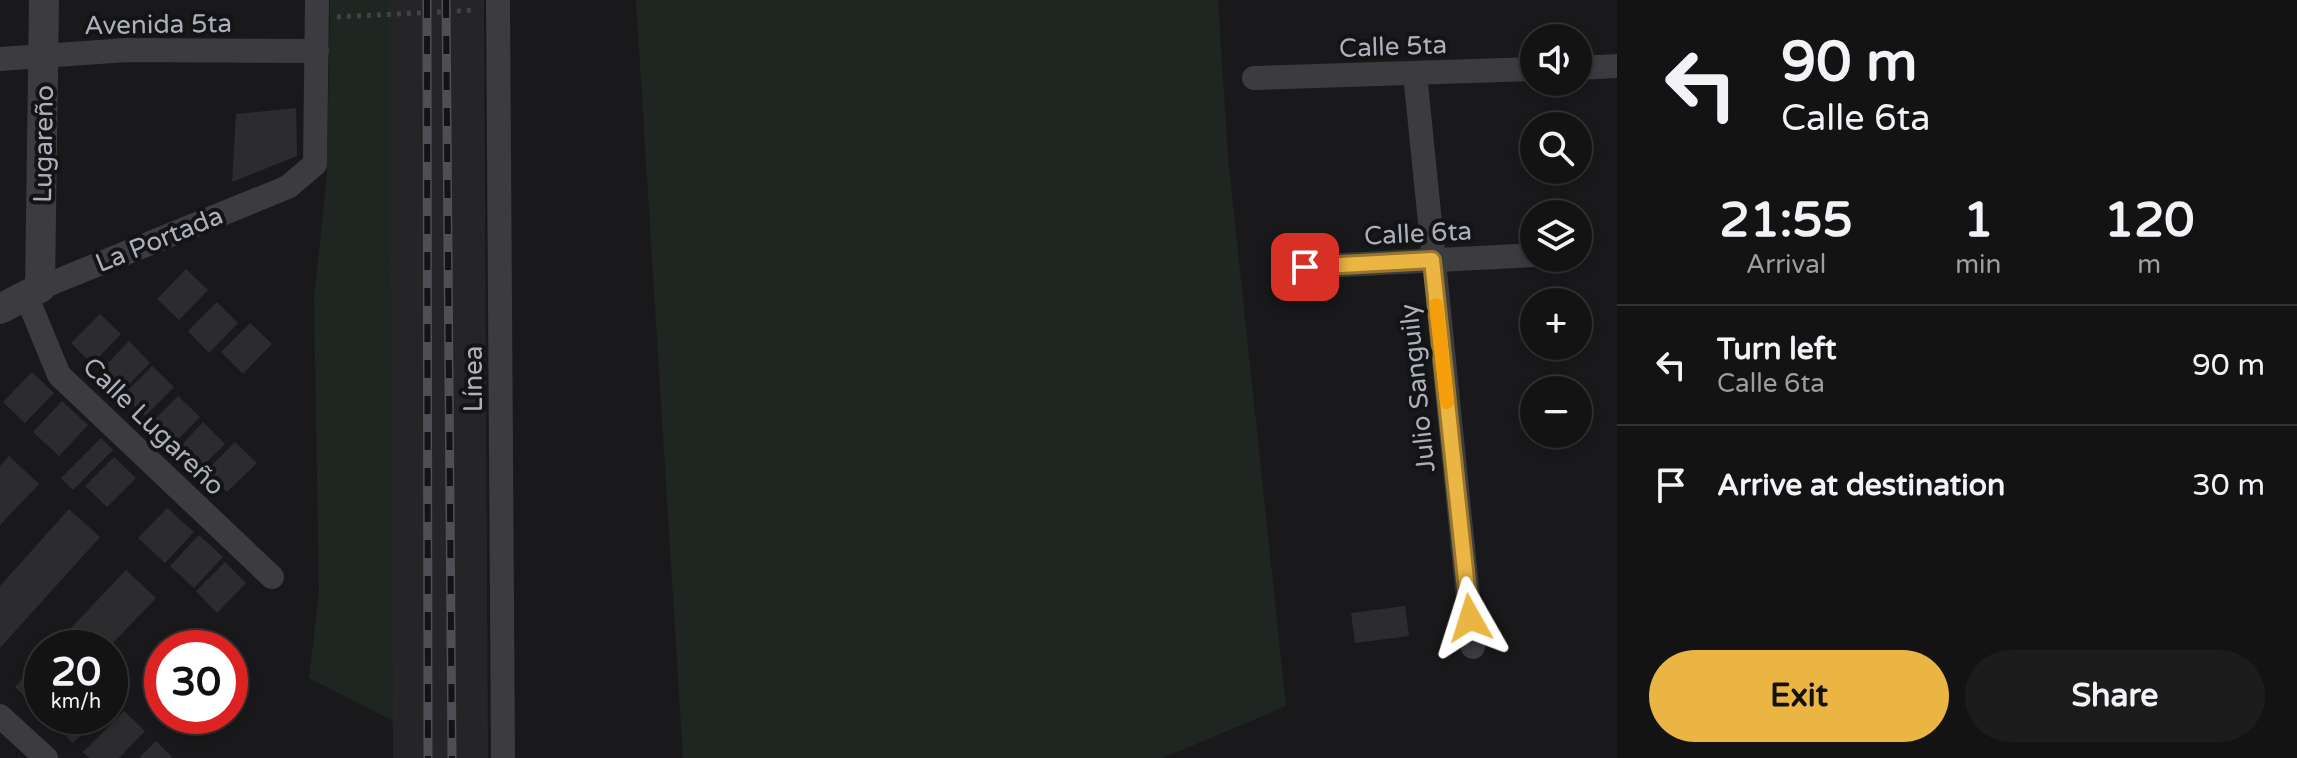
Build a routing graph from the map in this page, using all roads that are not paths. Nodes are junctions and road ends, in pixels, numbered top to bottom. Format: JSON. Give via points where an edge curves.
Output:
{"nodes":[{"id":1,"x":44,"y":0,"type":"edge"},
{"id":2,"x":498,"y":4,"type":"edge"},
{"id":3,"x":317,"y":9,"type":"edge"},
{"id":4,"x":317,"y":51,"type":"junction"},
{"id":5,"x":45,"y":56,"type":"junction"},
{"id":6,"x":0,"y":59,"type":"edge"},
{"id":7,"x":1617,"y":66,"type":"edge"},
{"id":8,"x":1592,"y":67,"type":"edge"},
{"id":9,"x":1520,"y":70,"type":"edge"},
{"id":10,"x":1415,"y":74,"type":"junction"},
{"id":11,"x":1254,"y":78,"type":"dead end"},
{"id":12,"x":1520,"y":256,"type":"edge"},
{"id":13,"x":1432,"y":260,"type":"junction"},
{"id":14,"x":1305,"y":267,"type":"dead end"},
{"id":15,"x":22,"y":297,"type":"edge"},
{"id":16,"x":272,"y":577,"type":"dead end"},
{"id":17,"x":1473,"y":647,"type":"dead end"},
{"id":18,"x":0,"y":716,"type":"edge"},
{"id":19,"x":46,"y":758,"type":"edge"},
{"id":20,"x":503,"y":758,"type":"edge"}],
"edges":[{"from":1,"to":5,"type":"street","name":"Lugareño"},
{"from":2,"to":20,"type":"street","name":"Línea"},
{"from":3,"to":4,"type":"street"},
{"from":4,"to":5,"type":"street","name":"Avenida 5ta","via":[[127,50]]},
{"from":4,"to":15,"type":"street","name":"La Portada","via":[[315,164],[288,187]]},
{"from":5,"to":6,"type":"street","name":"Avenida 5ta"},
{"from":5,"to":15,"type":"street","name":"Lugareño"},
{"from":7,"to":8,"type":"street"},
{"from":9,"to":10,"type":"street","name":"Calle 5ta"},
{"from":10,"to":11,"type":"street","name":"Calle 5ta"},
{"from":10,"to":13,"type":"street","name":"Julio Sanguily"},
{"from":12,"to":13,"type":"street","name":"Calle 6ta"},
{"from":13,"to":14,"type":"street","name":"Calle 6ta"},
{"from":13,"to":17,"type":"street","name":"Julio Sanguily"},
{"from":15,"to":16,"type":"street","name":"Calle Lugareño","via":[[59,375]]},
{"from":18,"to":19,"type":"street"}]}
